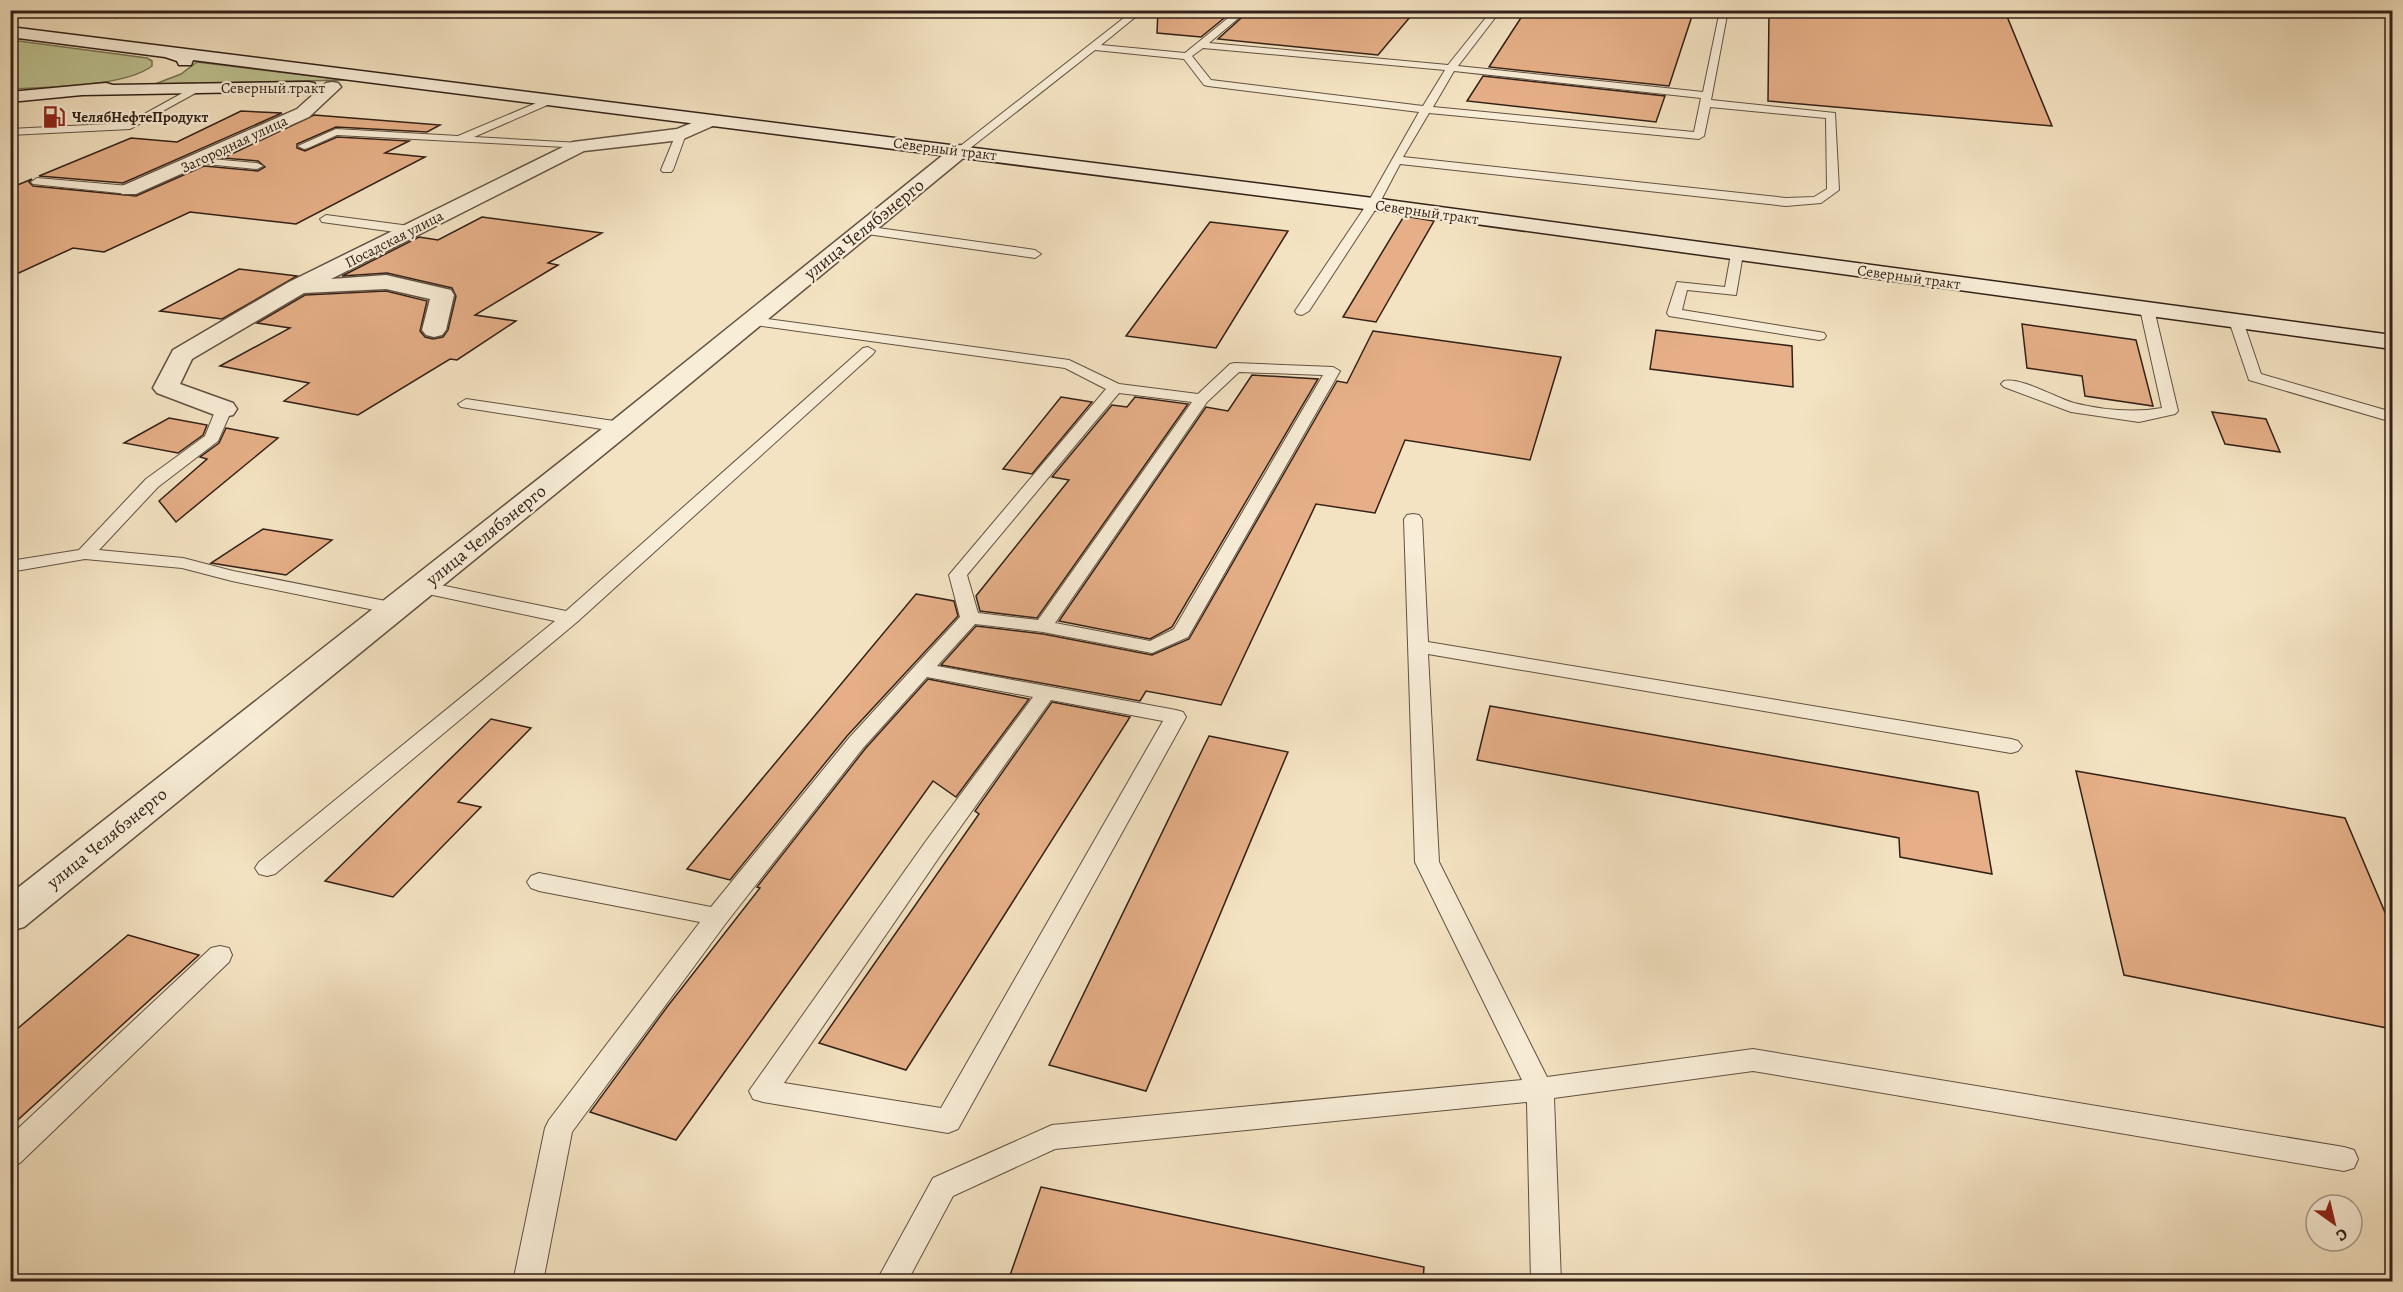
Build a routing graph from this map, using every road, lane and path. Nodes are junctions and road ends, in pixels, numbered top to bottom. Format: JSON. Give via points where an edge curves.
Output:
{"nodes":[{"id":1,"x":1140,"y":10,"type":"edge"},
{"id":2,"x":1244,"y":10,"type":"edge"},
{"id":3,"x":1497,"y":10,"type":"edge"},
{"id":4,"x":1724,"y":10,"type":"edge"},
{"id":5,"x":10,"y":32,"type":"edge"},
{"id":6,"x":1200,"y":45,"type":"junction"},
{"id":7,"x":1094,"y":47,"type":"junction"},
{"id":8,"x":168,"y":52,"type":"junction"},
{"id":9,"x":1187,"y":56,"type":"junction"},
{"id":10,"x":1451,"y":68,"type":"junction"},
{"id":11,"x":332,"y":87,"type":"junction"},
{"id":12,"x":197,"y":88,"type":"junction"},
{"id":13,"x":461,"y":90,"type":"junction"},
{"id":14,"x":85,"y":91,"type":"junction"},
{"id":15,"x":10,"y":97,"type":"edge"},
{"id":16,"x":1706,"y":99,"type":"junction"},
{"id":17,"x":548,"y":101,"type":"junction"},
{"id":18,"x":1427,"y":110,"type":"junction"},
{"id":19,"x":709,"y":121,"type":"junction"},
{"id":20,"x":10,"y":132,"type":"edge"},
{"id":21,"x":681,"y":134,"type":"junction"},
{"id":22,"x":459,"y":139,"type":"junction"},
{"id":23,"x":304,"y":146,"type":"dead end"},
{"id":24,"x":580,"y":146,"type":"junction"},
{"id":25,"x":960,"y":151,"type":"junction"},
{"id":26,"x":1396,"y":160,"type":"junction"},
{"id":27,"x":200,"y":161,"type":"junction"},
{"id":28,"x":257,"y":166,"type":"dead end"},
{"id":29,"x":667,"y":170,"type":"dead end"},
{"id":30,"x":37,"y":182,"type":"dead end"},
{"id":31,"x":129,"y":190,"type":"joint"},
{"id":32,"x":1373,"y":204,"type":"junction"},
{"id":33,"x":327,"y":219,"type":"dead end"},
{"id":34,"x":410,"y":230,"type":"junction"},
{"id":35,"x":864,"y":230,"type":"junction"},
{"id":36,"x":1035,"y":254,"type":"dead end"},
{"id":37,"x":1737,"y":254,"type":"junction"},
{"id":38,"x":297,"y":287,"type":"junction"},
{"id":39,"x":2147,"y":309,"type":"junction"},
{"id":40,"x":1302,"y":311,"type":"dead end"},
{"id":41,"x":752,"y":321,"type":"junction"},
{"id":42,"x":2236,"y":321,"type":"junction"},
{"id":43,"x":434,"y":330,"type":"dead end"},
{"id":44,"x":1819,"y":336,"type":"dead end"},
{"id":45,"x":2392,"y":342,"type":"edge"},
{"id":46,"x":868,"y":351,"type":"dead end"},
{"id":47,"x":2009,"y":384,"type":"dead end"},
{"id":48,"x":1115,"y":388,"type":"junction"},
{"id":49,"x":1202,"y":399,"type":"junction"},
{"id":50,"x":466,"y":404,"type":"dead end"},
{"id":51,"x":224,"y":409,"type":"joint"},
{"id":52,"x":2392,"y":417,"type":"edge"},
{"id":53,"x":621,"y":427,"type":"junction"},
{"id":54,"x":1413,"y":519,"type":"dead end"},
{"id":55,"x":85,"y":554,"type":"junction"},
{"id":56,"x":10,"y":567,"type":"edge"},
{"id":57,"x":421,"y":587,"type":"junction"},
{"id":58,"x":394,"y":608,"type":"junction"},
{"id":59,"x":570,"y":618,"type":"junction"},
{"id":60,"x":970,"y":618,"type":"junction"},
{"id":61,"x":1043,"y":626,"type":"junction"},
{"id":62,"x":1418,"y":646,"type":"junction"},
{"id":63,"x":923,"y":670,"type":"junction"},
{"id":64,"x":1046,"y":693,"type":"junction"},
{"id":65,"x":2011,"y":746,"type":"dead end"},
{"id":66,"x":267,"y":868,"type":"dead end"},
{"id":67,"x":539,"y":882,"type":"dead end"},
{"id":68,"x":10,"y":916,"type":"edge"},
{"id":69,"x":717,"y":917,"type":"junction"},
{"id":70,"x":220,"y":955,"type":"dead end"},
{"id":71,"x":1540,"y":1089,"type":"junction"},
{"id":72,"x":10,"y":1154,"type":"edge"},
{"id":73,"x":2344,"y":1159,"type":"dead end"},
{"id":74,"x":528,"y":1281,"type":"edge"},
{"id":75,"x":891,"y":1281,"type":"edge"},
{"id":76,"x":1546,"y":1281,"type":"edge"}],
"edges":[{"from":1,"to":7,"type":"lane"},
{"from":2,"to":6,"type":"lane"},
{"from":3,"to":10,"type":"lane"},
{"from":4,"to":16,"type":"lane"},
{"from":5,"to":8,"type":"main road","name":"Северный тракт"},
{"from":6,"to":9,"type":"lane"},
{"from":6,"to":10,"type":"lane"},
{"from":7,"to":9,"type":"lane"},
{"from":7,"to":25,"type":"lane"},
{"from":8,"to":13,"type":"main road","name":"Северный тракт"},
{"from":8,"to":14,"type":"main road","via":[[185,58],[185,63],[145,81]]},
{"from":9,"to":18,"type":"lane","via":[[1208,82]]},
{"from":10,"to":16,"type":"lane"},
{"from":10,"to":18,"type":"lane"},
{"from":11,"to":12,"type":"main road","name":"Северный тракт"},
{"from":11,"to":13,"type":"main road","name":"Северный тракт"},
{"from":11,"to":27,"type":"main road","name":"Загородная улица","via":[[303,113]]},
{"from":12,"to":14,"type":"main road","name":"Северный тракт"},
{"from":12,"to":20,"type":"lane","via":[[130,126]]},
{"from":13,"to":17,"type":"main road","name":"Северный тракт"},
{"from":14,"to":15,"type":"main road"},
{"from":16,"to":18,"type":"lane","via":[[1699,136]]},
{"from":16,"to":26,"type":"lane","via":[[1831,115],[1833,190],[1817,200],[1786,202]]},
{"from":17,"to":19,"type":"main road","name":"Северный тракт"},
{"from":17,"to":22,"type":"lane"},
{"from":18,"to":26,"type":"lane"},
{"from":19,"to":21,"type":"main road","name":"Посадская улица"},
{"from":19,"to":25,"type":"main road","name":"Северный тракт"},
{"from":21,"to":24,"type":"main road","name":"Посадская улица"},
{"from":21,"to":29,"type":"lane"},
{"from":22,"to":23,"type":"lane","via":[[336,132]]},
{"from":22,"to":24,"type":"lane"},
{"from":24,"to":34,"type":"main road","name":"Посадская улица"},
{"from":25,"to":32,"type":"main road","name":"Северный тракт"},
{"from":25,"to":35,"type":"main road","name":"улица Челябэнерго"},
{"from":26,"to":32,"type":"lane"},
{"from":27,"to":28,"type":"lane"},
{"from":27,"to":31,"type":"main road","name":"Загородная улица"},
{"from":30,"to":31,"type":"lane"},
{"from":32,"to":37,"type":"main road","name":"Северный тракт"},
{"from":32,"to":40,"type":"lane"},
{"from":33,"to":34,"type":"lane"},
{"from":34,"to":38,"type":"main road","name":"Посадская улица"},
{"from":35,"to":36,"type":"lane"},
{"from":35,"to":41,"type":"main road","name":"улица Челябэнерго"},
{"from":37,"to":39,"type":"main road","name":"Северный тракт"},
{"from":37,"to":44,"type":"lane","via":[[1731,292],[1682,285],[1674,313]]},
{"from":38,"to":43,"type":"main road","via":[[386,282],[443,295]]},
{"from":38,"to":51,"type":"main road","name":"Посадская улица","via":[[182,355],[166,388]]},
{"from":39,"to":42,"type":"main road","name":"Северный тракт"},
{"from":39,"to":47,"type":"lane","via":[[2170,411],[2139,417],[2071,407]]},
{"from":41,"to":48,"type":"lane","via":[[1069,364]]},
{"from":41,"to":53,"type":"main road","name":"улица Челябэнерго"},
{"from":42,"to":45,"type":"main road","name":"Северный тракт"},
{"from":42,"to":52,"type":"lane","via":[[2254,377]]},
{"from":46,"to":59,"type":"lane"},
{"from":48,"to":49,"type":"lane"},
{"from":48,"to":60,"type":"lane","via":[[958,575]]},
{"from":49,"to":61,"type":"lane"},
{"from":49,"to":61,"type":"lane","via":[[1235,367],[1333,371],[1181,633],[1152,647]]},
{"from":50,"to":53,"type":"lane"},
{"from":51,"to":55,"type":"lane","via":[[212,438],[152,483]]},
{"from":53,"to":57,"type":"main road","name":"улица Челябэнерго"},
{"from":54,"to":62,"type":"lane"},
{"from":55,"to":56,"type":"lane"},
{"from":55,"to":58,"type":"lane","via":[[183,564]]},
{"from":57,"to":58,"type":"main road","name":"улица Челябэнерго"},
{"from":57,"to":59,"type":"lane"},
{"from":58,"to":68,"type":"main road","name":"улица Челябэнерго"},
{"from":59,"to":66,"type":"lane"},
{"from":60,"to":61,"type":"lane"},
{"from":60,"to":63,"type":"lane"},
{"from":62,"to":65,"type":"lane"},
{"from":62,"to":71,"type":"lane","via":[[1427,862]]},
{"from":63,"to":64,"type":"lane"},
{"from":63,"to":69,"type":"lane","via":[[856,744]]},
{"from":64,"to":64,"type":"lane","via":[[1176,717],[948,1121],[763,1091]]},
{"from":67,"to":69,"type":"lane"},
{"from":69,"to":74,"type":"lane","via":[[559,1128]]},
{"from":70,"to":72,"type":"lane"},
{"from":71,"to":73,"type":"lane","via":[[1753,1060]]},
{"from":71,"to":75,"type":"lane","via":[[1052,1137],[943,1187]]},
{"from":71,"to":76,"type":"lane"}]}
